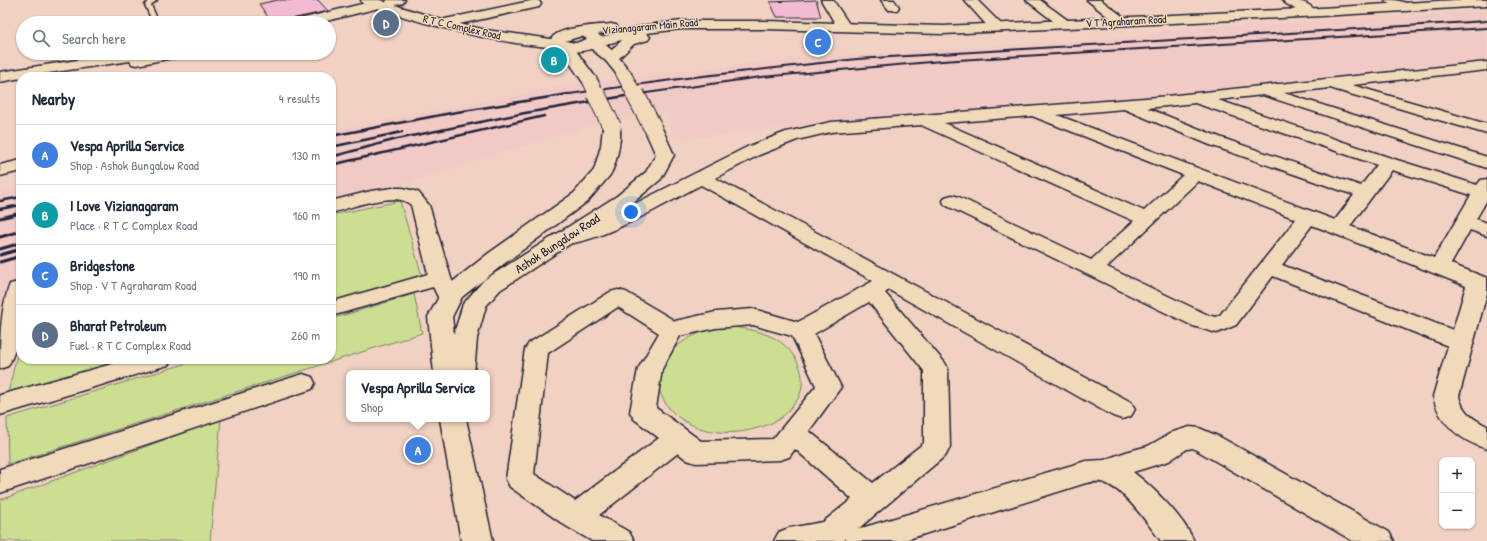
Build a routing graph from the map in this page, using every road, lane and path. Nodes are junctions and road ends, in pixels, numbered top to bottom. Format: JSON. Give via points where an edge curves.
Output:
{"nodes":[{"id":1,"x":154,"y":0,"type":"edge"},
{"id":2,"x":351,"y":0,"type":"edge"},
{"id":3,"x":827,"y":0,"type":"edge"},
{"id":4,"x":970,"y":0,"type":"edge"},
{"id":5,"x":1032,"y":0,"type":"edge"},
{"id":6,"x":1093,"y":0,"type":"edge"},
{"id":7,"x":1289,"y":0,"type":"edge"},
{"id":8,"x":1391,"y":0,"type":"edge"},
{"id":9,"x":386,"y":2,"type":"edge"},
{"id":10,"x":1487,"y":2,"type":"edge"},
{"id":11,"x":483,"y":4,"type":"dead end"},
{"id":12,"x":535,"y":4,"type":"dead end"},
{"id":13,"x":1405,"y":7,"type":"junction"},
{"id":14,"x":493,"y":12,"type":"junction"},
{"id":15,"x":1310,"y":12,"type":"junction"},
{"id":16,"x":153,"y":16,"type":"edge"},
{"id":17,"x":339,"y":16,"type":"junction"},
{"id":18,"x":415,"y":16,"type":"junction"},
{"id":19,"x":336,"y":17,"type":"edge"},
{"id":20,"x":336,"y":17,"type":"edge"},
{"id":21,"x":450,"y":22,"type":"junction"},
{"id":22,"x":1122,"y":22,"type":"junction"},
{"id":23,"x":1066,"y":24,"type":"junction"},
{"id":24,"x":765,"y":25,"type":"junction"},
{"id":25,"x":844,"y":27,"type":"junction"},
{"id":26,"x":997,"y":28,"type":"junction"},
{"id":27,"x":587,"y":40,"type":"junction"},
{"id":28,"x":523,"y":41,"type":"junction"},
{"id":29,"x":564,"y":42,"type":"junction"},
{"id":30,"x":611,"y":58,"type":"junction"},
{"id":31,"x":108,"y":60,"type":"edge"},
{"id":32,"x":142,"y":60,"type":"edge"},
{"id":33,"x":578,"y":64,"type":"junction"},
{"id":34,"x":1487,"y":66,"type":"edge"},
{"id":35,"x":32,"y":72,"type":"edge"},
{"id":36,"x":70,"y":72,"type":"edge"},
{"id":37,"x":16,"y":74,"type":"edge"},
{"id":38,"x":0,"y":77,"type":"edge"},
{"id":39,"x":16,"y":81,"type":"edge"},
{"id":40,"x":0,"y":83,"type":"edge"},
{"id":41,"x":1328,"y":83,"type":"junction"},
{"id":42,"x":1261,"y":90,"type":"junction"},
{"id":43,"x":1195,"y":98,"type":"junction"},
{"id":44,"x":1126,"y":104,"type":"junction"},
{"id":45,"x":1033,"y":111,"type":"junction"},
{"id":46,"x":924,"y":120,"type":"junction"},
{"id":47,"x":1487,"y":129,"type":"edge"},
{"id":48,"x":1388,"y":163,"type":"junction"},
{"id":49,"x":1487,"y":163,"type":"edge"},
{"id":50,"x":16,"y":166,"type":"edge"},
{"id":51,"x":0,"y":171,"type":"edge"},
{"id":52,"x":1194,"y":174,"type":"junction"},
{"id":53,"x":702,"y":178,"type":"junction"},
{"id":54,"x":1485,"y":188,"type":"edge"},
{"id":55,"x":1365,"y":193,"type":"junction"},
{"id":56,"x":952,"y":201,"type":"dead end"},
{"id":57,"x":336,"y":206,"type":"edge"},
{"id":58,"x":1308,"y":217,"type":"junction"},
{"id":59,"x":1146,"y":219,"type":"junction"},
{"id":60,"x":1465,"y":222,"type":"junction"},
{"id":61,"x":1338,"y":229,"type":"junction"},
{"id":62,"x":1487,"y":230,"type":"edge"},
{"id":63,"x":561,"y":239,"type":"junction"},
{"id":64,"x":1269,"y":267,"type":"junction"},
{"id":65,"x":1438,"y":268,"type":"junction"},
{"id":66,"x":1093,"y":269,"type":"junction"},
{"id":67,"x":440,"y":278,"type":"junction"},
{"id":68,"x":1482,"y":285,"type":"edge"},
{"id":69,"x":881,"y":286,"type":"junction"},
{"id":70,"x":13,"y":290,"type":"edge"},
{"id":71,"x":449,"y":298,"type":"junction"},
{"id":72,"x":336,"y":308,"type":"edge"},
{"id":73,"x":672,"y":330,"type":"junction"},
{"id":74,"x":801,"y":331,"type":"junction"},
{"id":75,"x":1461,"y":342,"type":"junction"},
{"id":76,"x":0,"y":360,"type":"edge"},
{"id":77,"x":143,"y":364,"type":"edge"},
{"id":78,"x":447,"y":370,"type":"edge"},
{"id":79,"x":461,"y":370,"type":"edge"},
{"id":80,"x":303,"y":383,"type":"dead end"},
{"id":81,"x":0,"y":405,"type":"edge"},
{"id":82,"x":1122,"y":409,"type":"dead end"},
{"id":83,"x":454,"y":422,"type":"edge"},
{"id":84,"x":793,"y":432,"type":"junction"},
{"id":85,"x":678,"y":438,"type":"junction"},
{"id":86,"x":1487,"y":439,"type":"edge"},
{"id":87,"x":1107,"y":472,"type":"junction"},
{"id":88,"x":0,"y":481,"type":"edge"},
{"id":89,"x":873,"y":500,"type":"junction"},
{"id":90,"x":576,"y":517,"type":"junction"},
{"id":91,"x":477,"y":541,"type":"edge"},
{"id":92,"x":619,"y":541,"type":"edge"},
{"id":93,"x":789,"y":541,"type":"edge"},
{"id":94,"x":860,"y":541,"type":"edge"},
{"id":95,"x":1179,"y":541,"type":"edge"},
{"id":96,"x":1379,"y":541,"type":"edge"}],
"edges":[{"from":1,"to":16,"type":"lane","via":[[148,5]]},
{"from":2,"to":17,"type":"main road"},
{"from":3,"to":25,"type":"street"},
{"from":4,"to":26,"type":"street"},
{"from":5,"to":23,"type":"street"},
{"from":6,"to":22,"type":"street"},
{"from":7,"to":15,"type":"street"},
{"from":8,"to":13,"type":"street"},
{"from":9,"to":17,"type":"main road"},
{"from":9,"to":18,"type":"main road","name":"R T C Complex Road"},
{"from":9,"to":21,"type":"main road"},
{"from":10,"to":13,"type":"main road","name":"V T Agraharam Road"},
{"from":11,"to":14,"type":"street"},
{"from":12,"to":14,"type":"street"},
{"from":13,"to":15,"type":"main road","name":"V T Agraharam Road"},
{"from":14,"to":21,"type":"street"},
{"from":15,"to":22,"type":"main road","name":"V T Agraharam Road"},
{"from":17,"to":18,"type":"main road","via":[[382,13]]},
{"from":17,"to":19,"type":"main road"},
{"from":17,"to":20,"type":"main road"},
{"from":18,"to":28,"type":"main road","name":"R T C Complex Road","via":[[468,31]]},
{"from":21,"to":29,"type":"main road"},
{"from":22,"to":23,"type":"main road","name":"V T Agraharam Road"},
{"from":23,"to":26,"type":"main road","name":"V T Agraharam Road"},
{"from":24,"to":25,"type":"main road","name":"V T Agraharam Road"},
{"from":24,"to":27,"type":"main road","via":[[682,25]]},
{"from":24,"to":30,"type":"main road","via":[[653,34],[629,41]]},
{"from":25,"to":26,"type":"main road","name":"V T Agraharam Road","via":[[943,30]]},
{"from":27,"to":29,"type":"main road"},
{"from":27,"to":30,"type":"main road"},
{"from":28,"to":29,"type":"main road","name":"R T C Complex Road"},
{"from":28,"to":33,"type":"main road"},
{"from":29,"to":33,"type":"main road"},
{"from":30,"to":63,"type":"main road","name":"Ashok Bungalow Road","bridge":true,"via":[[623,72],[665,155],[654,175],[624,200]]},
{"from":31,"to":35,"type":"main road"},
{"from":32,"to":36,"type":"main road"},
{"from":33,"to":71,"type":"main road","name":"Ashok Bungalow Road","bridge":true,"via":[[590,81],[612,127],[603,171],[581,196],[497,258]]},
{"from":34,"to":41,"type":"street"},
{"from":37,"to":38,"type":"main road"},
{"from":39,"to":40,"type":"main road"},
{"from":41,"to":42,"type":"street"},
{"from":41,"to":47,"type":"street"},
{"from":42,"to":43,"type":"street"},
{"from":42,"to":49,"type":"street"},
{"from":43,"to":44,"type":"street"},
{"from":43,"to":48,"type":"street"},
{"from":44,"to":45,"type":"street"},
{"from":44,"to":55,"type":"street","via":[[1199,135]]},
{"from":45,"to":46,"type":"street"},
{"from":45,"to":52,"type":"street"},
{"from":46,"to":53,"type":"street","via":[[831,127],[792,136],[753,151]]},
{"from":46,"to":59,"type":"street"},
{"from":48,"to":54,"type":"street"},
{"from":48,"to":55,"type":"street"},
{"from":50,"to":51,"type":"street"},
{"from":52,"to":58,"type":"street"},
{"from":52,"to":59,"type":"street"},
{"from":53,"to":63,"type":"street","via":[[596,232]]},
{"from":53,"to":69,"type":"street"},
{"from":54,"to":60,"type":"street"},
{"from":55,"to":61,"type":"street"},
{"from":56,"to":66,"type":"street"},
{"from":57,"to":67,"type":"street","via":[[375,196],[411,196],[420,204]]},
{"from":58,"to":61,"type":"street"},
{"from":58,"to":64,"type":"street"},
{"from":59,"to":66,"type":"street"},
{"from":60,"to":62,"type":"street"},
{"from":60,"to":65,"type":"street"},
{"from":61,"to":65,"type":"street"},
{"from":63,"to":79,"type":"main road","name":"Ashok Bungalow Road","via":[[492,285],[475,304],[465,338]]},
{"from":64,"to":66,"type":"street","via":[[1228,320],[1217,325],[1201,321]]},
{"from":64,"to":75,"type":"street"},
{"from":65,"to":68,"type":"street"},
{"from":67,"to":71,"type":"street"},
{"from":67,"to":72,"type":"street"},
{"from":68,"to":75,"type":"street"},
{"from":69,"to":74,"type":"street"},
{"from":69,"to":82,"type":"street"},
{"from":69,"to":89,"type":"street","via":[[936,369],[937,447]]},
{"from":70,"to":76,"type":"street"},
{"from":71,"to":78,"type":"main road","name":"Ashok Bungalow Road","via":[[440,317]]},
{"from":73,"to":74,"type":"street","via":[[716,320],[753,317]]},
{"from":73,"to":85,"type":"street","via":[[650,369],[643,412]]},
{"from":73,"to":90,"type":"street","via":[[618,296],[537,349],[520,479]]},
{"from":74,"to":84,"type":"street","via":[[829,387]]},
{"from":75,"to":86,"type":"street","via":[[1446,396],[1447,406],[1452,415],[1464,426]]},
{"from":77,"to":81,"type":"street"},
{"from":80,"to":88,"type":"street"},
{"from":83,"to":91,"type":"main road"},
{"from":84,"to":85,"type":"street","via":[[780,449],[696,452]]},
{"from":84,"to":89,"type":"street"},
{"from":85,"to":90,"type":"street"},
{"from":87,"to":94,"type":"street","via":[[1086,472]]},
{"from":87,"to":95,"type":"street","via":[[1124,481],[1139,494]]},
{"from":87,"to":96,"type":"street","via":[[1120,464],[1159,453],[1189,437],[1198,438]]},
{"from":89,"to":93,"type":"street","via":[[830,534]]},
{"from":90,"to":92,"type":"street"}]}
